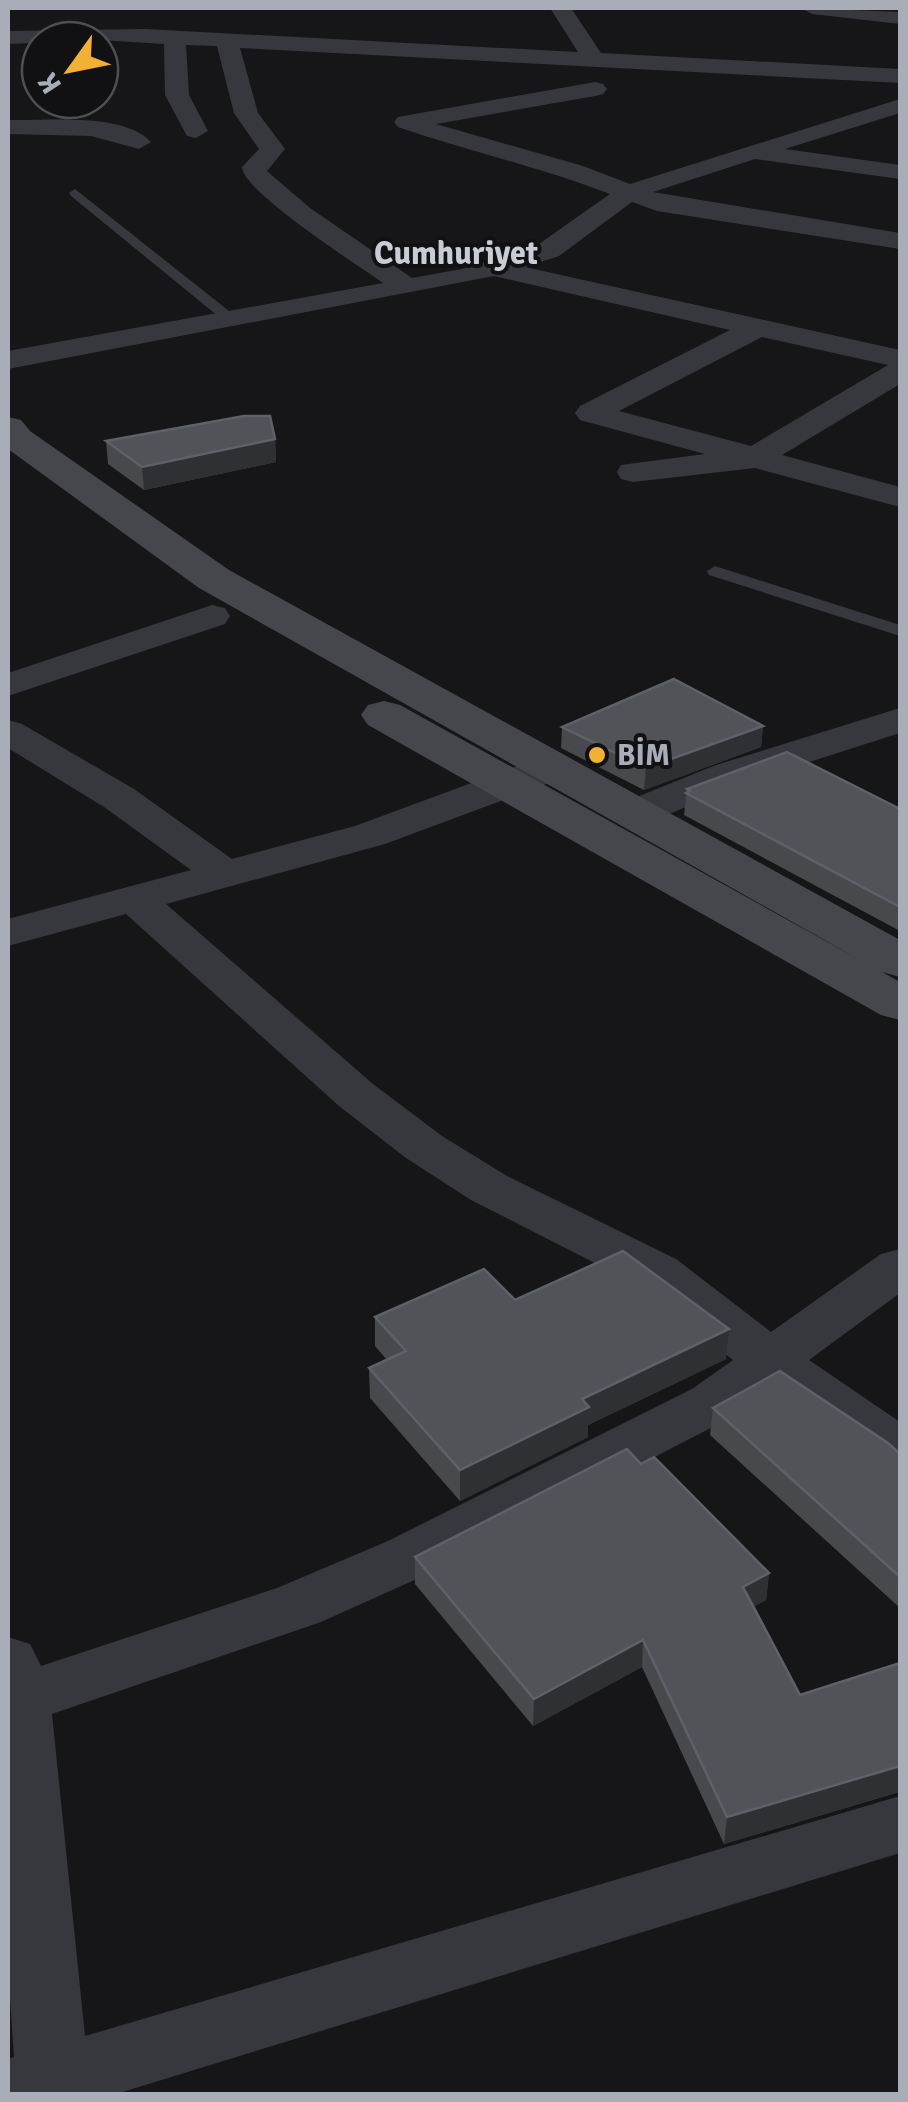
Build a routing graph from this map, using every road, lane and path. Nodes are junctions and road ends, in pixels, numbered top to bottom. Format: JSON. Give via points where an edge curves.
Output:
{"nodes":[{"id":1,"x":141,"y":8,"type":"edge"},
{"id":2,"x":561,"y":8,"type":"edge"},
{"id":3,"x":812,"y":8,"type":"edge"},
{"id":4,"x":900,"y":18,"type":"edge"},
{"id":5,"x":120,"y":34,"type":"edge"},
{"id":6,"x":145,"y":36,"type":"junction"},
{"id":7,"x":174,"y":38,"type":"junction"},
{"id":8,"x":226,"y":40,"type":"junction"},
{"id":9,"x":594,"y":60,"type":"junction"},
{"id":10,"x":900,"y":76,"type":"edge"},
{"id":11,"x":595,"y":89,"type":"dead end"},
{"id":12,"x":900,"y":106,"type":"edge"},
{"id":13,"x":862,"y":116,"type":"junction"},
{"id":14,"x":86,"y":120,"type":"edge"},
{"id":15,"x":900,"y":122,"type":"edge"},
{"id":16,"x":88,"y":126,"type":"junction"},
{"id":17,"x":8,"y":127,"type":"edge"},
{"id":18,"x":196,"y":131,"type":"dead end"},
{"id":19,"x":139,"y":142,"type":"dead end"},
{"id":20,"x":745,"y":152,"type":"junction"},
{"id":21,"x":900,"y":172,"type":"edge"},
{"id":22,"x":630,"y":192,"type":"junction"},
{"id":23,"x":74,"y":193,"type":"dead end"},
{"id":24,"x":900,"y":242,"type":"edge"},
{"id":25,"x":494,"y":268,"type":"junction"},
{"id":26,"x":406,"y":286,"type":"junction"},
{"id":27,"x":229,"y":318,"type":"junction"},
{"id":28,"x":758,"y":327,"type":"junction"},
{"id":29,"x":900,"y":359,"type":"edge"},
{"id":30,"x":8,"y":360,"type":"edge"},
{"id":31,"x":900,"y":371,"type":"edge"},
{"id":32,"x":8,"y":428,"type":"edge"},
{"id":33,"x":754,"y":458,"type":"junction"},
{"id":34,"x":633,"y":472,"type":"dead end"},
{"id":35,"x":8,"y":474,"type":"edge"},
{"id":36,"x":900,"y":498,"type":"edge"},
{"id":37,"x":715,"y":572,"type":"dead end"},
{"id":38,"x":212,"y":616,"type":"junction"},
{"id":39,"x":900,"y":631,"type":"edge"},
{"id":40,"x":8,"y":685,"type":"edge"},
{"id":41,"x":900,"y":720,"type":"edge"},
{"id":42,"x":8,"y":732,"type":"edge"},
{"id":43,"x":556,"y":766,"type":"junction"},
{"id":44,"x":508,"y":786,"type":"junction"},
{"id":45,"x":637,"y":812,"type":"junction"},
{"id":46,"x":226,"y":875,"type":"junction"},
{"id":47,"x":135,"y":900,"type":"junction"},
{"id":48,"x":8,"y":933,"type":"edge"},
{"id":49,"x":900,"y":961,"type":"edge"},
{"id":50,"x":900,"y":1004,"type":"edge"},
{"id":51,"x":900,"y":1267,"type":"edge"},
{"id":52,"x":770,"y":1361,"type":"junction"},
{"id":53,"x":900,"y":1450,"type":"edge"},
{"id":54,"x":11,"y":1688,"type":"edge"},
{"id":55,"x":900,"y":1824,"type":"edge"},
{"id":56,"x":38,"y":2090,"type":"edge"}],
"edges":[{"from":1,"to":6,"type":"street"},
{"from":2,"to":9,"type":"street"},
{"from":3,"to":4,"type":"street"},
{"from":5,"to":6,"type":"street"},
{"from":6,"to":7,"type":"street"},
{"from":7,"to":8,"type":"street"},
{"from":7,"to":18,"type":"street","via":[[177,95]]},
{"from":8,"to":9,"type":"street"},
{"from":8,"to":26,"type":"street","via":[[244,113],[273,150],[254,173]]},
{"from":9,"to":10,"type":"street","via":[[788,61]]},
{"from":11,"to":22,"type":"street","via":[[406,122]]},
{"from":12,"to":13,"type":"street"},
{"from":13,"to":15,"type":"street"},
{"from":13,"to":20,"type":"street"},
{"from":14,"to":16,"type":"street"},
{"from":16,"to":17,"type":"street"},
{"from":16,"to":19,"type":"street"},
{"from":20,"to":21,"type":"street"},
{"from":20,"to":22,"type":"street"},
{"from":22,"to":24,"type":"street","via":[[673,206]]},
{"from":22,"to":25,"type":"street","via":[[550,250]]},
{"from":23,"to":27,"type":"lane"},
{"from":25,"to":26,"type":"street"},
{"from":25,"to":28,"type":"street"},
{"from":26,"to":27,"type":"street"},
{"from":27,"to":30,"type":"street"},
{"from":28,"to":29,"type":"street"},
{"from":28,"to":33,"type":"street","via":[[591,414]]},
{"from":31,"to":33,"type":"street"},
{"from":32,"to":43,"type":"main road","via":[[214,579]]},
{"from":33,"to":34,"type":"street"},
{"from":33,"to":36,"type":"street"},
{"from":35,"to":38,"type":"main road"},
{"from":37,"to":39,"type":"lane"},
{"from":38,"to":40,"type":"street"},
{"from":38,"to":44,"type":"main road"},
{"from":41,"to":45,"type":"street","via":[[730,774]]},
{"from":42,"to":46,"type":"street","via":[[118,798]]},
{"from":43,"to":44,"type":"street"},
{"from":43,"to":45,"type":"main road"},
{"from":44,"to":46,"type":"street","via":[[370,835]]},
{"from":44,"to":50,"type":"main road"},
{"from":45,"to":49,"type":"main road"},
{"from":46,"to":47,"type":"street"},
{"from":47,"to":48,"type":"street"},
{"from":47,"to":52,"type":"street","via":[[400,1130],[490,1188],[658,1272]]},
{"from":51,"to":52,"type":"street"},
{"from":52,"to":53,"type":"street"},
{"from":52,"to":54,"type":"street","via":[[712,1403],[300,1605]]},
{"from":54,"to":56,"type":"street"},
{"from":55,"to":56,"type":"street"}]}
